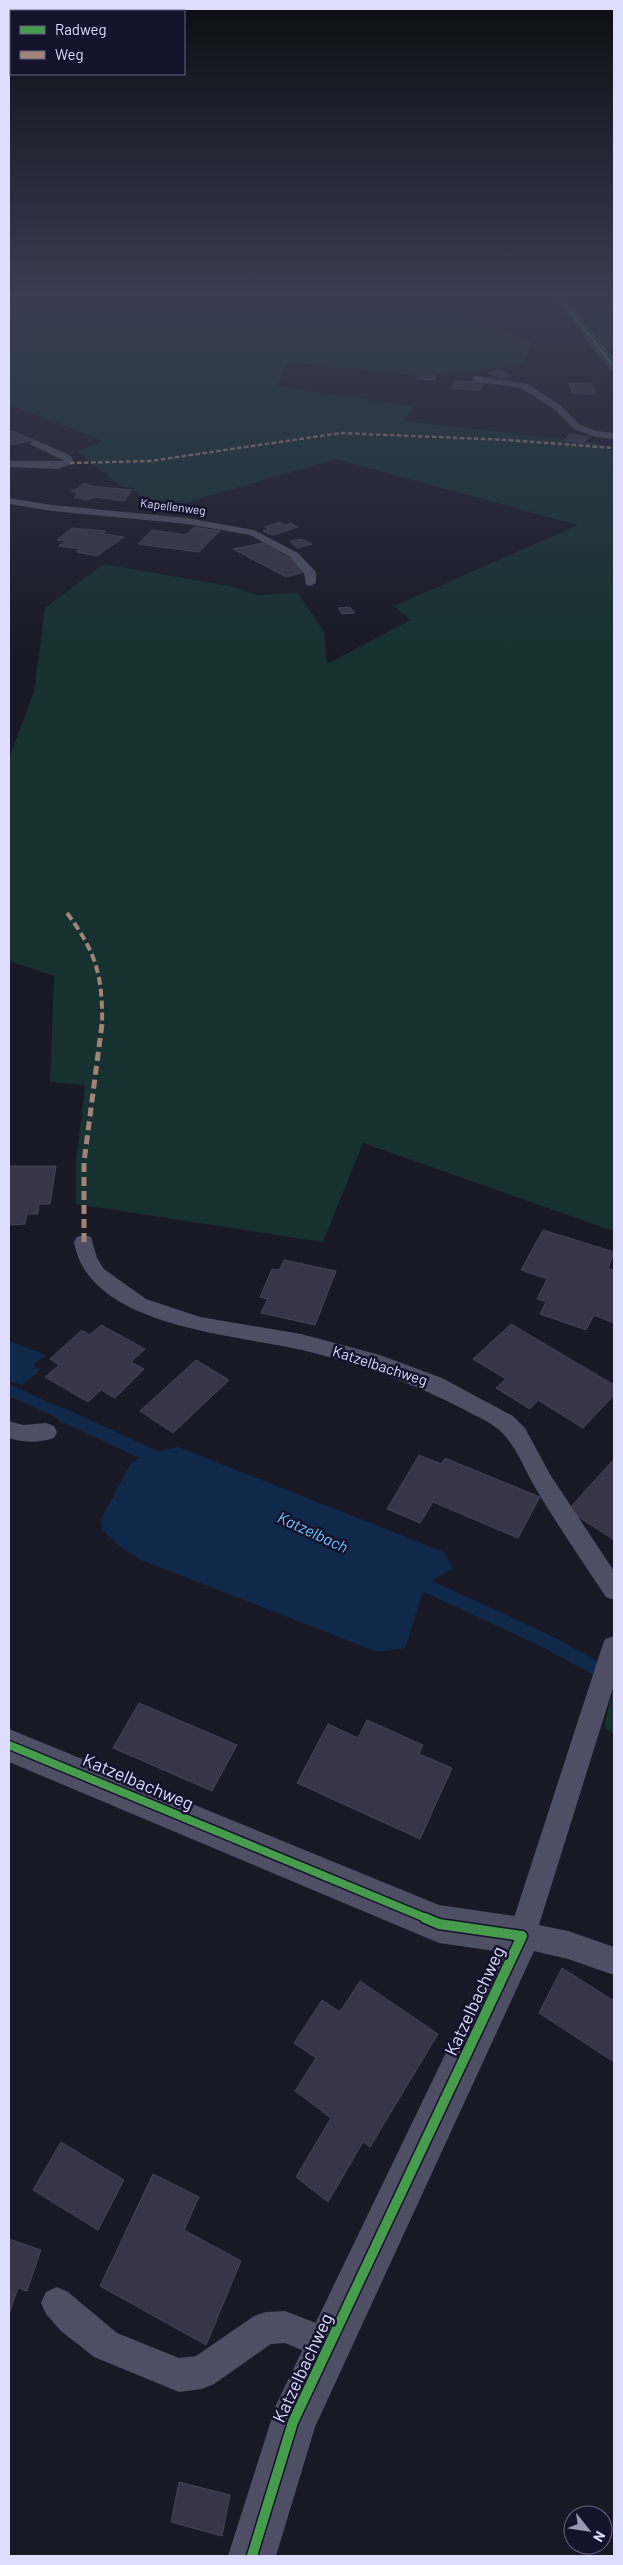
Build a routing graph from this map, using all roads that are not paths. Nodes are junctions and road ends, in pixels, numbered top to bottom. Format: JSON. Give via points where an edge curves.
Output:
{"nodes":[{"id":1,"x":568,"y":418,"type":"edge"},
{"id":2,"x":614,"y":436,"type":"edge"},
{"id":3,"x":36,"y":444,"type":"dead end"},
{"id":4,"x":9,"y":464,"type":"edge"},
{"id":5,"x":9,"y":501,"type":"edge"},
{"id":6,"x":310,"y":583,"type":"dead end"},
{"id":7,"x":84,"y":1242,"type":"dead end"},
{"id":8,"x":9,"y":1429,"type":"edge"},
{"id":9,"x":46,"y":1432,"type":"dead end"},
{"id":10,"x":614,"y":1590,"type":"edge"},
{"id":11,"x":613,"y":1649,"type":"edge"},
{"id":12,"x":9,"y":1745,"type":"edge"},
{"id":13,"x":522,"y":1936,"type":"junction"},
{"id":14,"x":614,"y":1961,"type":"edge"},
{"id":15,"x":57,"y":2303,"type":"dead end"},
{"id":16,"x":330,"y":2345,"type":"junction"},
{"id":17,"x":252,"y":2556,"type":"edge"}],
"edges":[{"from":1,"to":2,"type":"lane","via":[[577,427],[595,434]]},
{"from":3,"to":4,"type":"lane","via":[[67,457],[70,463],[58,466]]},
{"from":5,"to":6,"type":"lane","name":"Kapellenweg","via":[[187,521],[254,533],[294,555],[310,572]]},
{"from":7,"to":10,"type":"lane","name":"Katzelbachweg","via":[[87,1260],[97,1274],[139,1304],[199,1324],[301,1342],[373,1361],[434,1384],[505,1422],[517,1434],[543,1482]]},
{"from":8,"to":9,"type":"lane","via":[[32,1435]]},
{"from":11,"to":13,"type":"lane","name":"Katzelbachweg"},
{"from":12,"to":13,"type":"street","name":"Katzelbachweg","via":[[439,1924]]},
{"from":13,"to":14,"type":"lane","name":"Katzelbachweg","via":[[568,1945]]},
{"from":13,"to":16,"type":"street","name":"Katzelbachweg"},
{"from":15,"to":16,"type":"lane","via":[[106,2345],[179,2375],[202,2372],[266,2328],[285,2327]]},
{"from":16,"to":17,"type":"street","name":"Katzelbachweg","via":[[293,2422]]}]}
